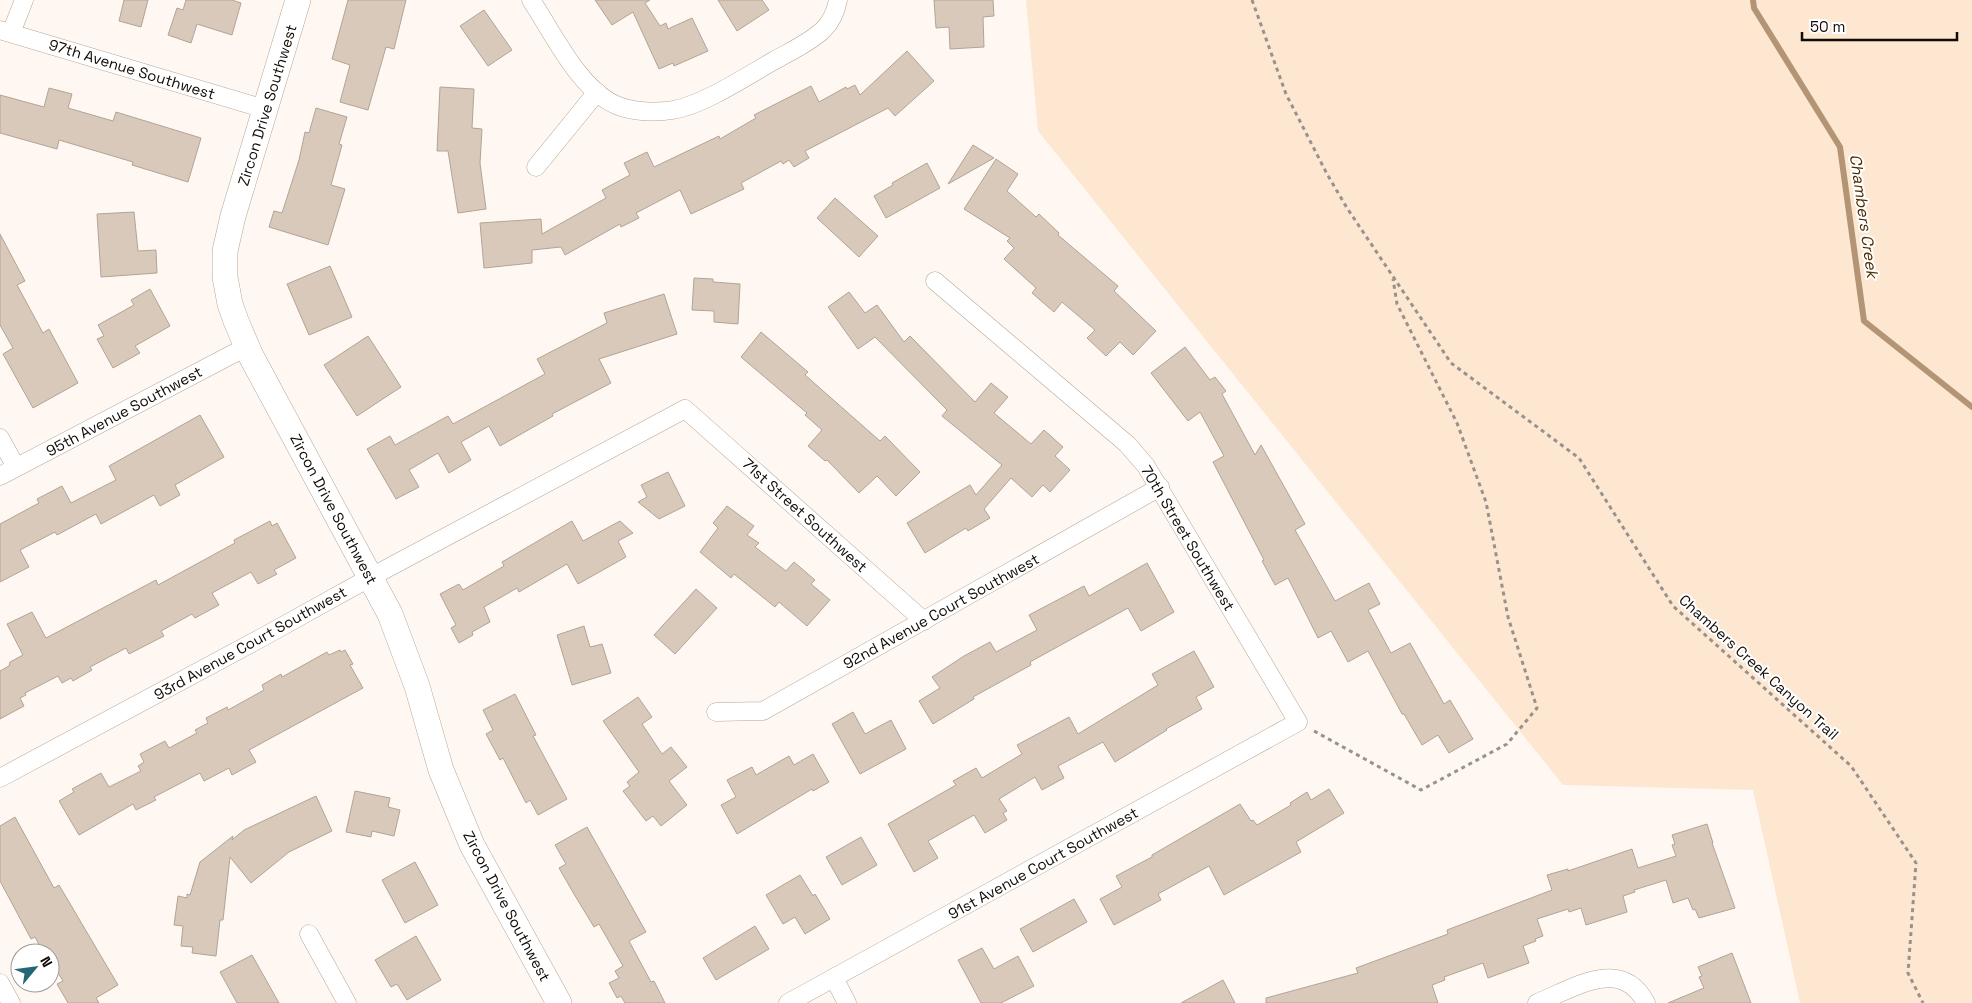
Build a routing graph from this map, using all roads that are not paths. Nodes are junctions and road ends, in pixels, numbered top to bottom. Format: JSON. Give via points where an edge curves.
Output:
{"nodes":[{"id":1,"x":24,"y":0,"type":"edge"},
{"id":2,"x":298,"y":0,"type":"edge"},
{"id":3,"x":531,"y":0,"type":"edge"},
{"id":4,"x":838,"y":0,"type":"edge"},
{"id":5,"x":6,"y":31,"type":"edge"},
{"id":6,"x":597,"y":92,"type":"junction"},
{"id":7,"x":265,"y":109,"type":"junction"},
{"id":8,"x":536,"y":167,"type":"dead end"},
{"id":9,"x":935,"y":281,"type":"dead end"},
{"id":10,"x":248,"y":346,"type":"junction"},
{"id":11,"x":685,"y":409,"type":"joint"},
{"id":12,"x":0,"y":438,"type":"edge"},
{"id":13,"x":16,"y":467,"type":"junction"},
{"id":14,"x":0,"y":476,"type":"edge"},
{"id":15,"x":1160,"y":487,"type":"junction"},
{"id":16,"x":371,"y":576,"type":"junction"},
{"id":17,"x":924,"y":621,"type":"junction"},
{"id":18,"x":716,"y":712,"type":"dead end"},
{"id":19,"x":1298,"y":722,"type":"joint"},
{"id":20,"x":0,"y":778,"type":"edge"},
{"id":21,"x":310,"y":934,"type":"dead end"},
{"id":22,"x":834,"y":978,"type":"junction"},
{"id":23,"x":0,"y":983,"type":"edge"},
{"id":24,"x":11,"y":1003,"type":"edge"},
{"id":25,"x":347,"y":1003,"type":"edge"},
{"id":26,"x":559,"y":1003,"type":"edge"},
{"id":27,"x":788,"y":1003,"type":"edge"},
{"id":28,"x":847,"y":1003,"type":"edge"},
{"id":29,"x":1537,"y":1003,"type":"edge"},
{"id":30,"x":1646,"y":1003,"type":"edge"}],
"edges":[{"from":1,"to":5,"type":"street"},
{"from":2,"to":7,"type":"street","name":"Zircon Drive Southwest"},
{"from":3,"to":6,"type":"street","via":[[574,65]]},
{"from":4,"to":6,"type":"street","via":[[830,21],[807,42],[685,107],[671,111],[630,109],[609,101]]},
{"from":5,"to":7,"type":"street","name":"97th Avenue Southwest"},
{"from":6,"to":8,"type":"street"},
{"from":7,"to":10,"type":"street","name":"Zircon Drive Southwest","via":[[225,251],[230,304]]},
{"from":9,"to":15,"type":"street","name":"70th Street Southwest","via":[[1126,444]]},
{"from":10,"to":13,"type":"street","name":"95th Avenue Southwest"},
{"from":10,"to":16,"type":"street","name":"Zircon Drive Southwest"},
{"from":11,"to":16,"type":"street","name":"93rd Avenue Court Southwest"},
{"from":11,"to":17,"type":"street","name":"71st Street Southwest"},
{"from":12,"to":13,"type":"street"},
{"from":13,"to":14,"type":"street","name":"95th Avenue Southwest"},
{"from":15,"to":17,"type":"street","name":"92nd Avenue Court Southwest"},
{"from":15,"to":19,"type":"street","name":"70th Street Southwest"},
{"from":16,"to":20,"type":"street","name":"93rd Avenue Court Southwest"},
{"from":16,"to":26,"type":"street","name":"Zircon Drive Southwest","via":[[390,614],[417,686],[441,770],[472,845]]},
{"from":17,"to":18,"type":"street","name":"92nd Avenue Court Southwest","via":[[763,711]]},
{"from":19,"to":22,"type":"street","name":"91st Avenue Court Southwest"},
{"from":21,"to":25,"type":"street"},
{"from":22,"to":27,"type":"street","name":"91st Avenue Court Southwest"},
{"from":22,"to":28,"type":"street"},
{"from":23,"to":24,"type":"street"},
{"from":29,"to":30,"type":"street","via":[[1601,978],[1616,978],[1634,985]]}]}
